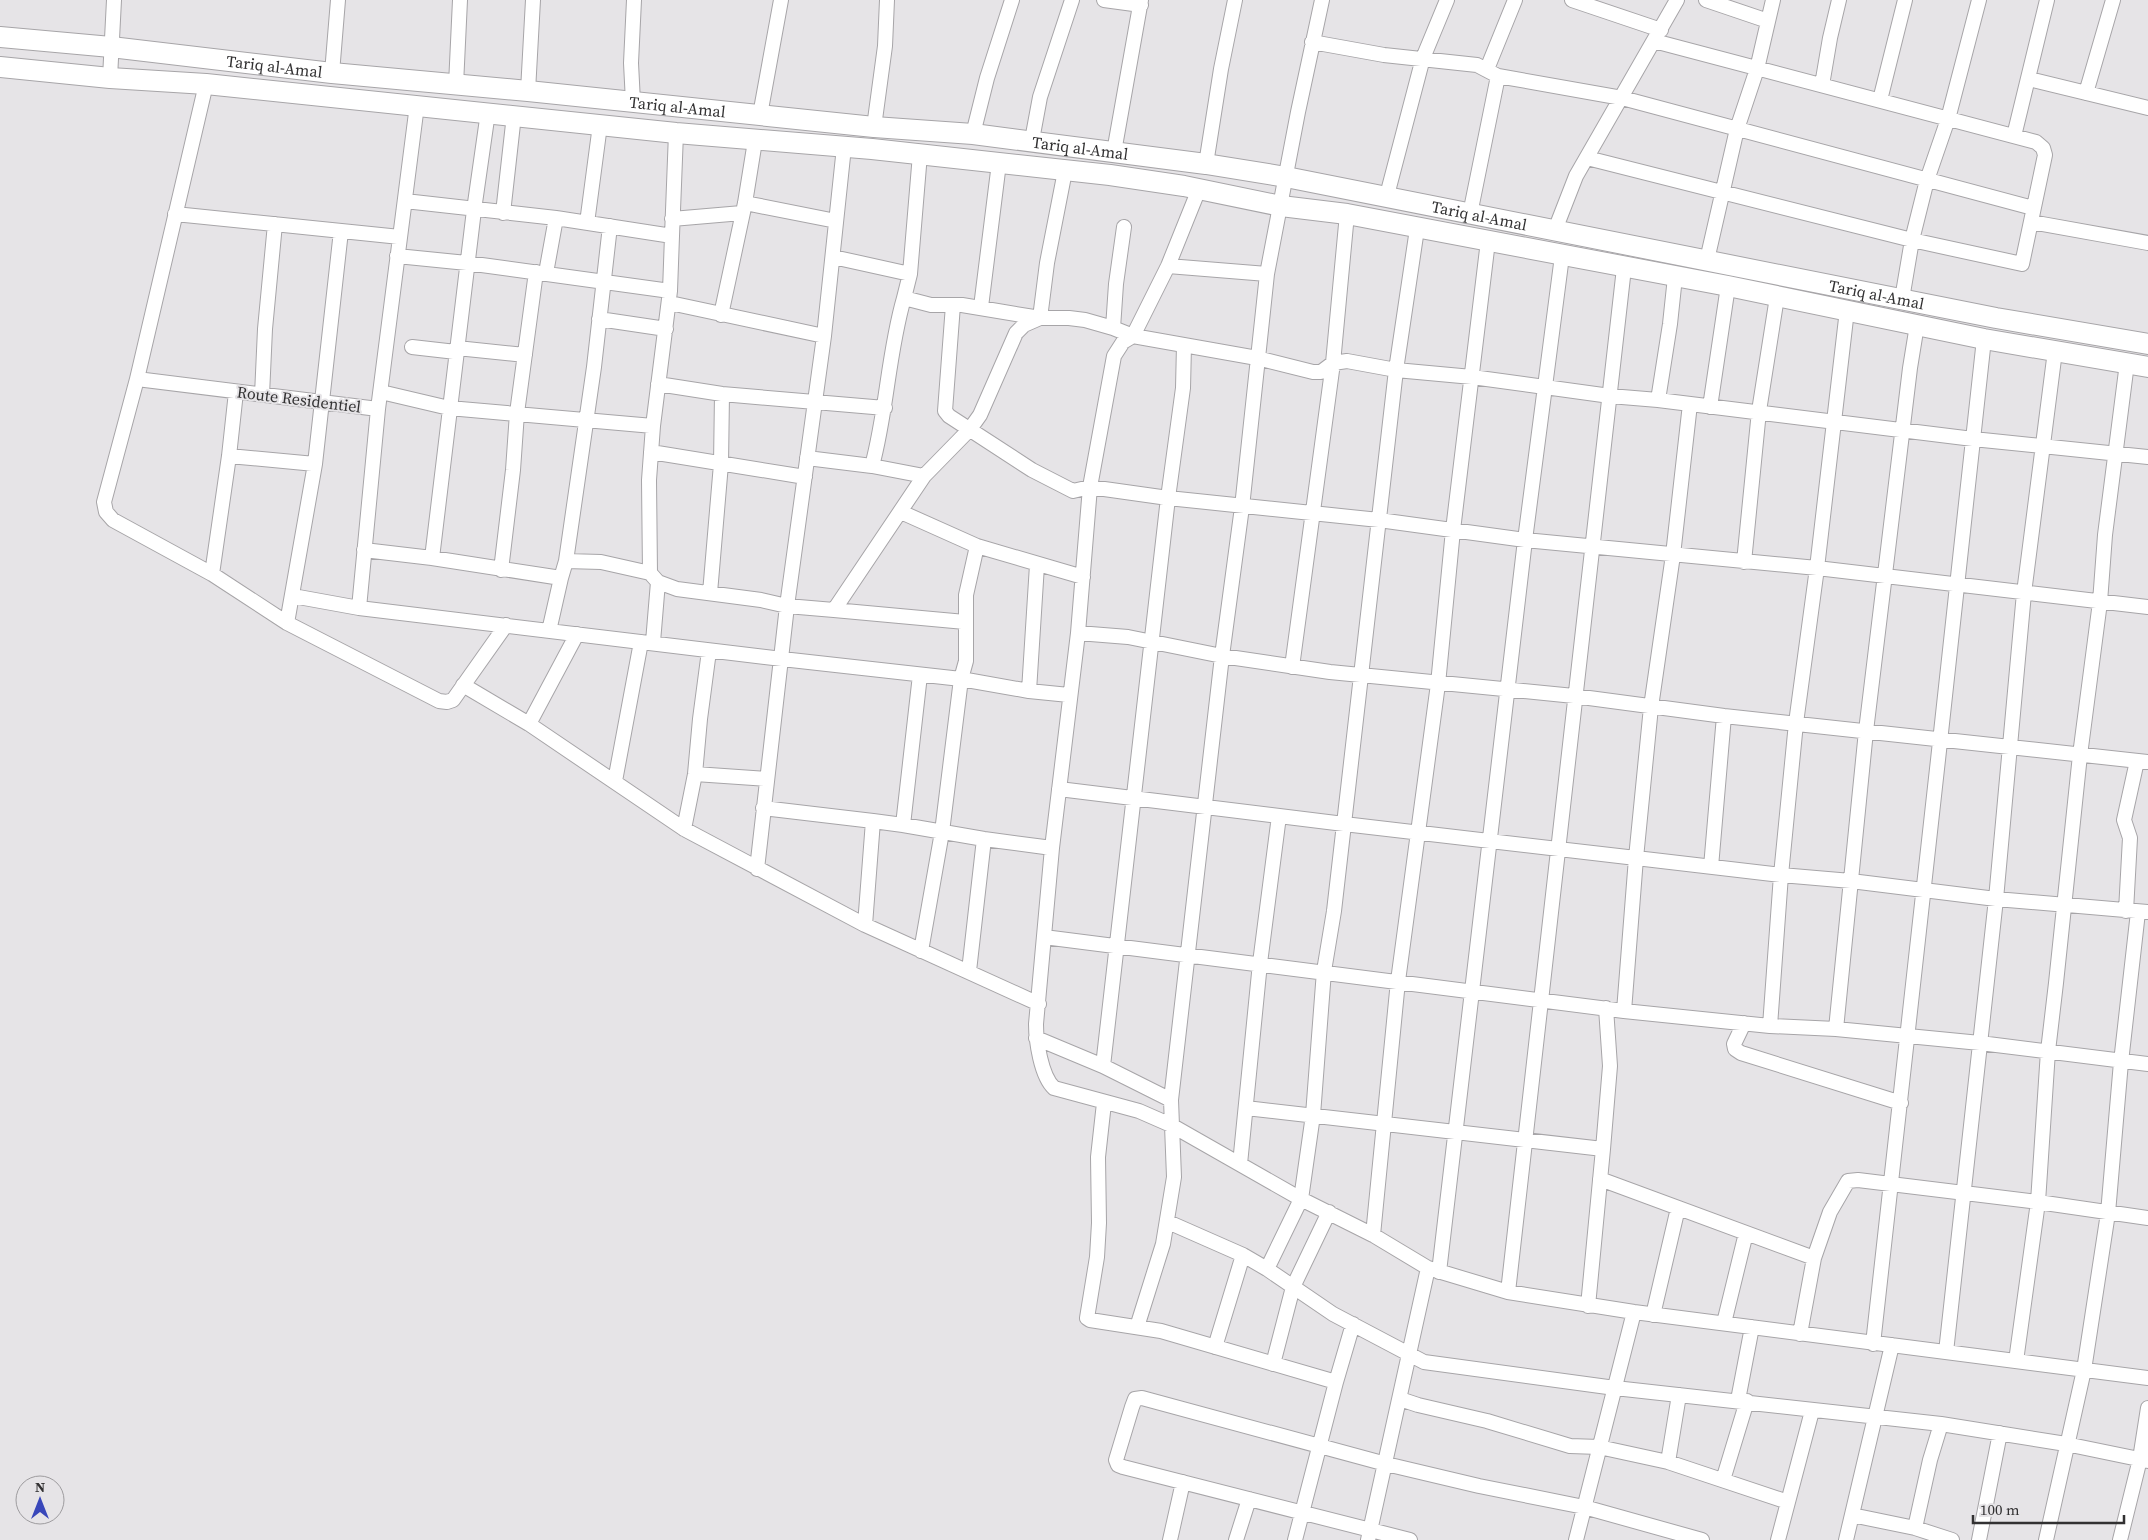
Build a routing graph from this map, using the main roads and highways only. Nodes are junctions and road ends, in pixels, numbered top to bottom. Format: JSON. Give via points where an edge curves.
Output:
{"nodes":[{"id":1,"x":0,"y":37,"type":"edge"},
{"id":2,"x":0,"y":67,"type":"edge"},
{"id":3,"x":2148,"y":344,"type":"edge"},
{"id":4,"x":2148,"y":367,"type":"edge"}],
"edges":[{"from":1,"to":3,"type":"highway","name":"Tariq al-Amal","via":[[332,73],[1032,140],[1206,164],[1286,177],[1996,318]]},
{"from":2,"to":4,"type":"highway","name":"Tariq al-Amal","via":[[206,84],[755,141],[920,154],[1199,188],[1281,206],[1347,214],[1728,286],[1984,339]]}]}
